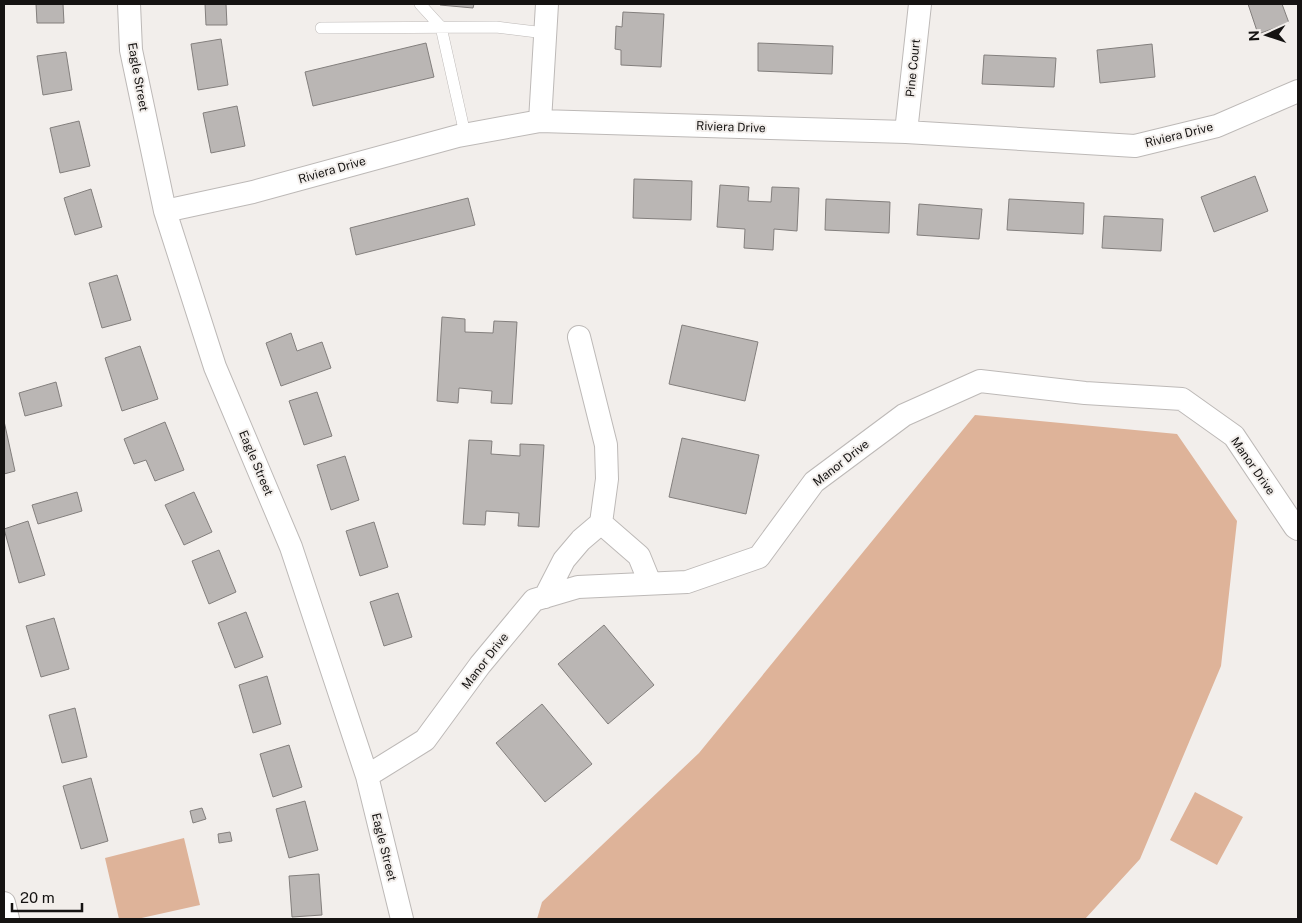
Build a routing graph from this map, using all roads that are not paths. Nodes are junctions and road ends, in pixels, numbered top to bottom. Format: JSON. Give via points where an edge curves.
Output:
{"nodes":[{"id":1,"x":129,"y":4,"type":"edge"},
{"id":2,"x":420,"y":4,"type":"edge"},
{"id":3,"x":547,"y":4,"type":"edge"},
{"id":4,"x":920,"y":4,"type":"edge"},
{"id":5,"x":441,"y":27,"type":"junction"},
{"id":6,"x":321,"y":28,"type":"dead end"},
{"id":7,"x":545,"y":33,"type":"junction"},
{"id":8,"x":1298,"y":91,"type":"edge"},
{"id":9,"x":540,"y":121,"type":"junction"},
{"id":10,"x":906,"y":132,"type":"junction"},
{"id":11,"x":464,"y":134,"type":"junction"},
{"id":12,"x":165,"y":211,"type":"junction"},
{"id":13,"x":579,"y":337,"type":"dead end"},
{"id":14,"x":601,"y":522,"type":"junction"},
{"id":15,"x":1298,"y":529,"type":"edge"},
{"id":16,"x":650,"y":584,"type":"junction"},
{"id":17,"x":545,"y":596,"type":"junction"},
{"id":18,"x":367,"y":776,"type":"junction"},
{"id":19,"x":4,"y":904,"type":"edge"},
{"id":20,"x":8,"y":919,"type":"edge"},
{"id":21,"x":402,"y":919,"type":"edge"}],
"edges":[{"from":1,"to":12,"type":"street","name":"Eagle Street","via":[[131,50]]},
{"from":2,"to":5,"type":"lane"},
{"from":3,"to":7,"type":"street"},
{"from":4,"to":10,"type":"street","name":"Pine Court"},
{"from":5,"to":6,"type":"lane"},
{"from":5,"to":7,"type":"lane","via":[[496,27]]},
{"from":5,"to":11,"type":"lane"},
{"from":7,"to":9,"type":"street"},
{"from":8,"to":10,"type":"street","name":"Riviera Drive","via":[[1217,126],[1135,146]]},
{"from":9,"to":10,"type":"street","name":"Riviera Drive"},
{"from":9,"to":11,"type":"street","name":"Riviera Drive"},
{"from":11,"to":12,"type":"street","name":"Riviera Drive","via":[[253,192]]},
{"from":12,"to":18,"type":"street","name":"Eagle Street","via":[[215,367],[292,547]]},
{"from":13,"to":14,"type":"street","via":[[606,445],[607,479]]},
{"from":14,"to":16,"type":"street","via":[[640,556]]},
{"from":14,"to":17,"type":"street","via":[[564,560]]},
{"from":15,"to":16,"type":"street","name":"Manor Drive","via":[[1234,436],[1182,398],[1085,393],[980,381],[904,415],[814,482],[759,557],[687,582]]},
{"from":16,"to":17,"type":"street","name":"Manor Drive","via":[[578,587]]},
{"from":17,"to":18,"type":"street","name":"Manor Drive","via":[[534,600],[480,665],[425,740]]},
{"from":18,"to":21,"type":"street","name":"Eagle Street"},
{"from":19,"to":20,"type":"street"}]}
